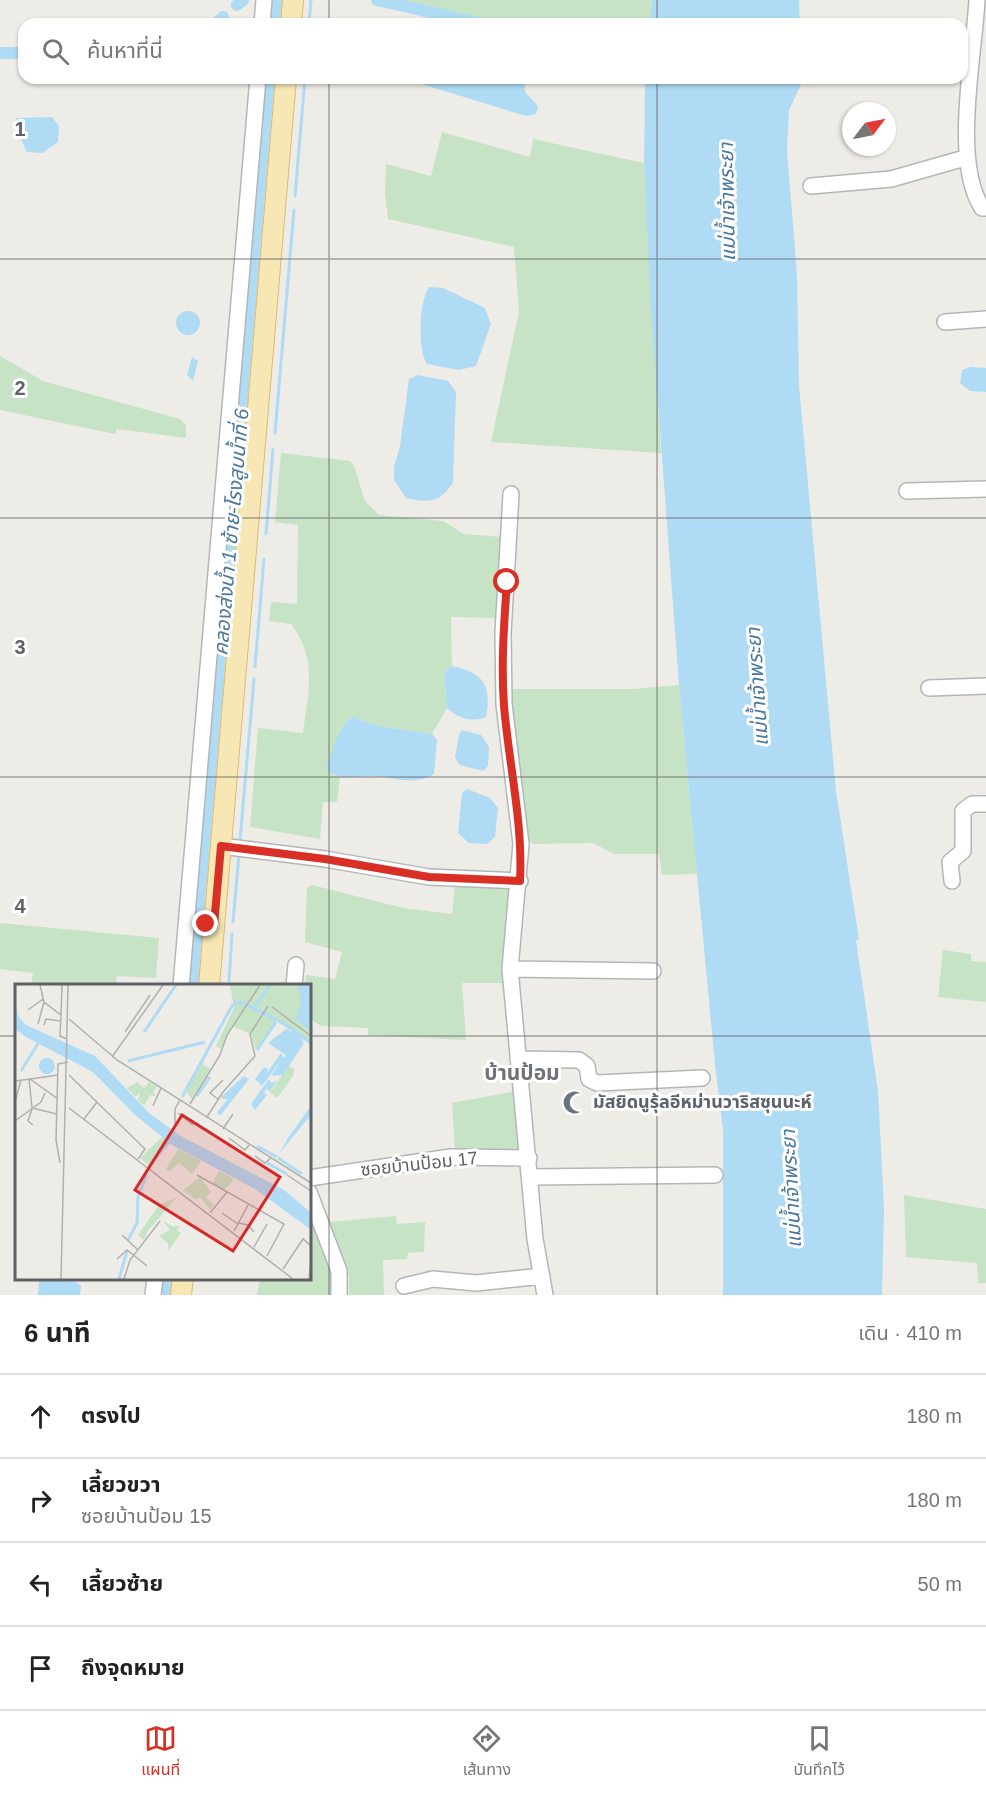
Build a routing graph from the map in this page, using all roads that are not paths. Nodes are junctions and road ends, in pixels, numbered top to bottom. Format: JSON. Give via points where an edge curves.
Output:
{"nodes":[{"id":1,"x":264,"y":0,"type":"edge"},
{"id":2,"x":293,"y":0,"type":"edge"},
{"id":3,"x":977,"y":0,"type":"edge"},
{"id":4,"x":262,"y":18,"type":"edge"},
{"id":5,"x":292,"y":18,"type":"edge"},
{"id":6,"x":979,"y":64,"type":"edge"},
{"id":7,"x":258,"y":84,"type":"edge"},
{"id":8,"x":285,"y":84,"type":"edge"},
{"id":9,"x":965,"y":158,"type":"junction"},
{"id":10,"x":811,"y":186,"type":"dead end"},
{"id":11,"x":986,"y":208,"type":"edge"},
{"id":12,"x":255,"y":271,"type":"junction"},
{"id":13,"x":986,"y":319,"type":"edge"},
{"id":14,"x":945,"y":322,"type":"dead end"},
{"id":15,"x":986,"y":489,"type":"edge"},
{"id":16,"x":907,"y":491,"type":"dead end"},
{"id":17,"x":511,"y":494,"type":"dead end"},
{"id":18,"x":986,"y":686,"type":"edge"},
{"id":19,"x":929,"y":688,"type":"dead end"},
{"id":20,"x":986,"y":804,"type":"edge"},
{"id":21,"x":221,"y":846,"type":"junction"},
{"id":22,"x":520,"y":881,"type":"junction"},
{"id":23,"x":952,"y":881,"type":"dead end"},
{"id":24,"x":200,"y":923,"type":"junction"},
{"id":25,"x":296,"y":964,"type":"dead end"},
{"id":26,"x":510,"y":969,"type":"junction"},
{"id":27,"x":654,"y":971,"type":"dead end"},
{"id":28,"x":182,"y":984,"type":"edge"},
{"id":29,"x":208,"y":984,"type":"edge"},
{"id":30,"x":294,"y":984,"type":"edge"},
{"id":31,"x":518,"y":1059,"type":"junction"},
{"id":32,"x":702,"y":1078,"type":"dead end"},
{"id":33,"x":529,"y":1158,"type":"junction"},
{"id":34,"x":715,"y":1175,"type":"dead end"},
{"id":35,"x":531,"y":1177,"type":"junction"},
{"id":36,"x":310,"y":1178,"type":"edge"},
{"id":37,"x":310,"y":1195,"type":"edge"},
{"id":38,"x":542,"y":1276,"type":"junction"},
{"id":39,"x":155,"y":1280,"type":"edge"},
{"id":40,"x":183,"y":1280,"type":"edge"},
{"id":41,"x":404,"y":1286,"type":"dead end"},
{"id":42,"x":153,"y":1295,"type":"edge"},
{"id":43,"x":181,"y":1295,"type":"edge"},
{"id":44,"x":339,"y":1295,"type":"edge"},
{"id":45,"x":545,"y":1295,"type":"edge"}],
"edges":[{"from":1,"to":4,"type":"street"},
{"from":2,"to":5,"type":"main road"},
{"from":3,"to":6,"type":"street"},
{"from":6,"to":9,"type":"street"},
{"from":7,"to":12,"type":"street"},
{"from":8,"to":12,"type":"main road"},
{"from":9,"to":10,"type":"street","via":[[891,179]]},
{"from":9,"to":11,"type":"street","via":[[976,199]]},
{"from":12,"to":21,"type":"main road"},
{"from":12,"to":24,"type":"street"},
{"from":13,"to":14,"type":"street"},
{"from":15,"to":16,"type":"street"},
{"from":17,"to":22,"type":"street","via":[[503,633],[504,704],[522,844]]},
{"from":18,"to":19,"type":"street"},
{"from":20,"to":23,"type":"street","via":[[972,804],[963,811],[963,850],[950,862]]},
{"from":21,"to":22,"type":"street","via":[[429,877]]},
{"from":21,"to":24,"type":"main road"},
{"from":22,"to":26,"type":"street"},
{"from":24,"to":28,"type":"street"},
{"from":24,"to":29,"type":"main road"},
{"from":25,"to":30,"type":"street"},
{"from":26,"to":27,"type":"street"},
{"from":26,"to":31,"type":"street"},
{"from":31,"to":32,"type":"street","via":[[579,1060],[587,1066],[589,1079],[597,1083]]},
{"from":31,"to":33,"type":"street"},
{"from":33,"to":35,"type":"street"},
{"from":33,"to":36,"type":"street","name":"ซอยบ้านป้อม 17","via":[[451,1157]]},
{"from":34,"to":35,"type":"street"},
{"from":35,"to":38,"type":"street"},
{"from":37,"to":44,"type":"street","via":[[339,1271]]},
{"from":38,"to":41,"type":"street","via":[[476,1283],[433,1279]]},
{"from":38,"to":45,"type":"street"},
{"from":39,"to":42,"type":"street"},
{"from":40,"to":43,"type":"main road"}]}
